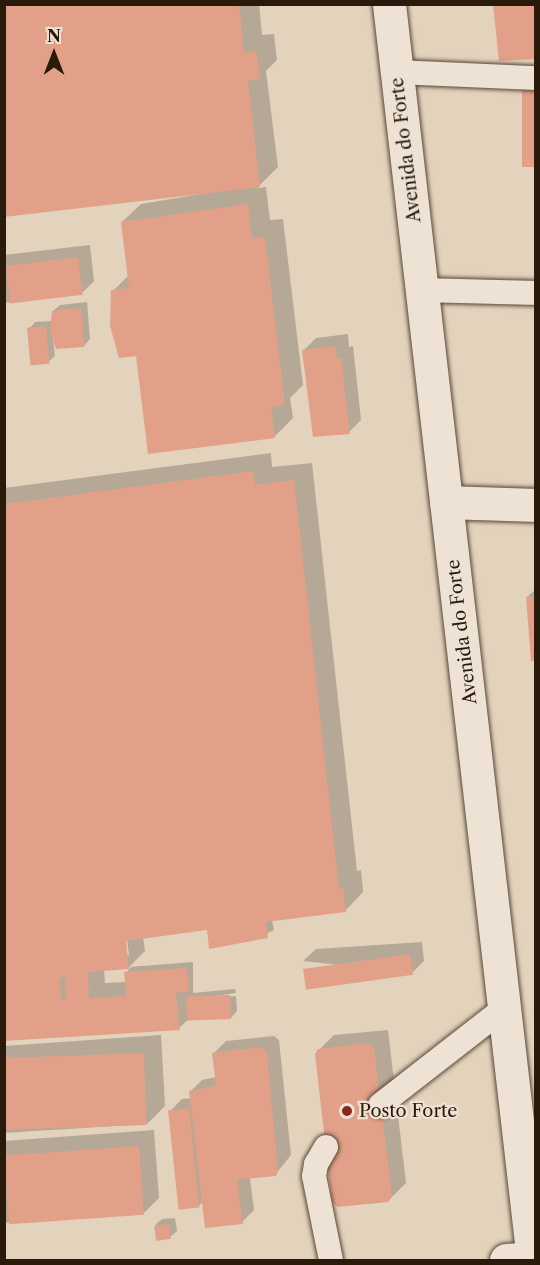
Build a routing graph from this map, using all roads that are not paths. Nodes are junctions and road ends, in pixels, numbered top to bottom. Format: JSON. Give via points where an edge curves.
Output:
{"nodes":[{"id":1,"x":389,"y":4,"type":"edge"},
{"id":2,"x":396,"y":72,"type":"junction"},
{"id":3,"x":536,"y":78,"type":"edge"},
{"id":4,"x":422,"y":290,"type":"junction"},
{"id":5,"x":536,"y":293,"type":"edge"},
{"id":6,"x":446,"y":502,"type":"junction"},
{"id":7,"x":536,"y":505,"type":"edge"},
{"id":8,"x":506,"y":1007,"type":"junction"},
{"id":9,"x":380,"y":1105,"type":"dead end"},
{"id":10,"x":326,"y":1147,"type":"dead end"},
{"id":11,"x":331,"y":1260,"type":"edge"},
{"id":12,"x":524,"y":1260,"type":"edge"}],
"edges":[{"from":1,"to":2,"type":"main road","name":"Avenida do Forte"},
{"from":2,"to":3,"type":"lane"},
{"from":2,"to":4,"type":"main road","name":"Avenida do Forte"},
{"from":4,"to":5,"type":"lane"},
{"from":4,"to":6,"type":"main road","name":"Avenida do Forte"},
{"from":6,"to":7,"type":"main road"},
{"from":6,"to":8,"type":"main road","name":"Avenida do Forte"},
{"from":8,"to":9,"type":"lane"},
{"from":8,"to":12,"type":"main road","name":"Avenida do Forte"},
{"from":10,"to":11,"type":"lane","via":[[315,1164],[314,1176]]}]}
